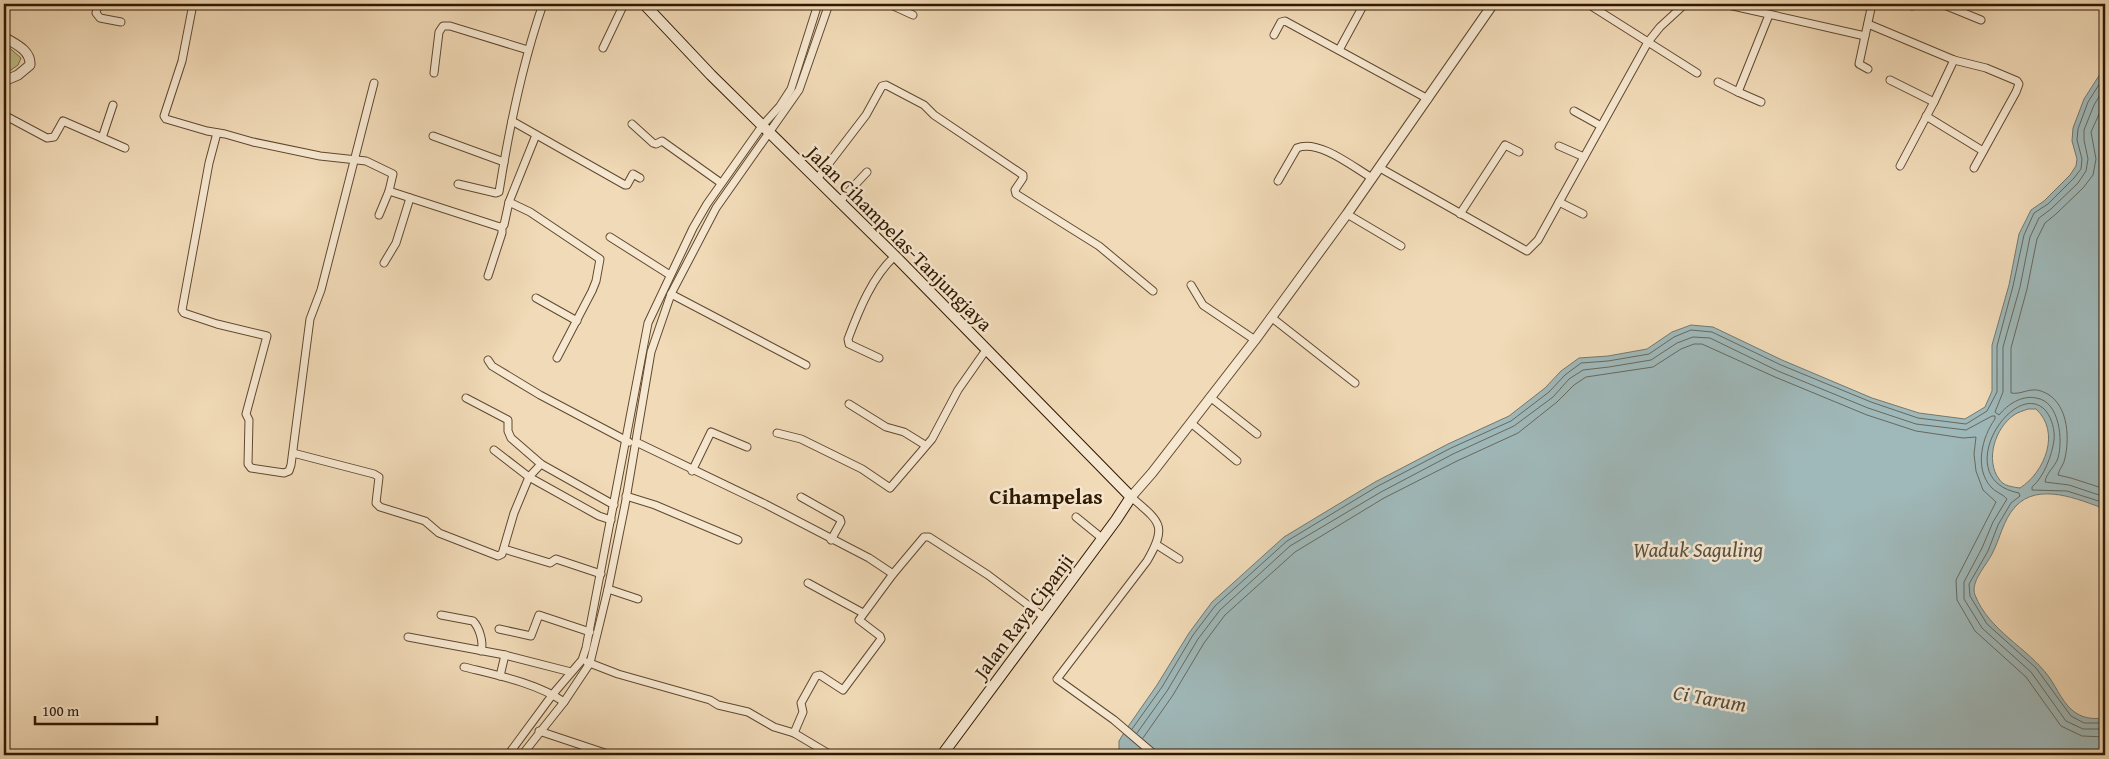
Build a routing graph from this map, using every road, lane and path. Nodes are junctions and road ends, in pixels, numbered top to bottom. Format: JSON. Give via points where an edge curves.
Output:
{"nodes":[{"id":1,"x":98,"y":4,"type":"edge"},
{"id":2,"x":193,"y":4,"type":"edge"},
{"id":3,"x":542,"y":4,"type":"edge"},
{"id":4,"x":624,"y":4,"type":"edge"},
{"id":5,"x":644,"y":4,"type":"edge"},
{"id":6,"x":818,"y":4,"type":"edge"},
{"id":7,"x":829,"y":4,"type":"edge"},
{"id":8,"x":889,"y":4,"type":"edge"},
{"id":9,"x":1364,"y":4,"type":"edge"},
{"id":10,"x":1493,"y":4,"type":"edge"},
{"id":11,"x":1588,"y":4,"type":"edge"},
{"id":12,"x":1685,"y":4,"type":"edge"},
{"id":13,"x":1724,"y":4,"type":"edge"},
{"id":14,"x":1872,"y":4,"type":"edge"},
{"id":15,"x":1942,"y":4,"type":"edge"},
{"id":16,"x":914,"y":15,"type":"dead end"},
{"id":17,"x":1769,"y":15,"type":"junction"},
{"id":18,"x":1981,"y":20,"type":"dead end"},
{"id":19,"x":121,"y":22,"type":"dead end"},
{"id":20,"x":1868,"y":24,"type":"junction"},
{"id":21,"x":1274,"y":36,"type":"dead end"},
{"id":22,"x":1865,"y":36,"type":"junction"},
{"id":23,"x":4,"y":37,"type":"edge"},
{"id":24,"x":1648,"y":42,"type":"junction"},
{"id":25,"x":603,"y":48,"type":"dead end"},
{"id":26,"x":528,"y":50,"type":"junction"},
{"id":27,"x":1339,"y":50,"type":"junction"},
{"id":28,"x":1954,"y":60,"type":"junction"},
{"id":29,"x":1868,"y":69,"type":"dead end"},
{"id":30,"x":434,"y":73,"type":"dead end"},
{"id":31,"x":1697,"y":73,"type":"dead end"},
{"id":32,"x":4,"y":80,"type":"edge"},
{"id":33,"x":1890,"y":80,"type":"dead end"},
{"id":34,"x":1718,"y":82,"type":"dead end"},
{"id":35,"x":374,"y":83,"type":"dead end"},
{"id":36,"x":1738,"y":92,"type":"junction"},
{"id":37,"x":1428,"y":99,"type":"junction"},
{"id":38,"x":1761,"y":102,"type":"dead end"},
{"id":39,"x":1934,"y":102,"type":"junction"},
{"id":40,"x":113,"y":105,"type":"dead end"},
{"id":41,"x":1574,"y":110,"type":"dead end"},
{"id":42,"x":4,"y":115,"type":"edge"},
{"id":43,"x":1926,"y":116,"type":"junction"},
{"id":44,"x":512,"y":121,"type":"junction"},
{"id":45,"x":632,"y":124,"type":"dead end"},
{"id":46,"x":1601,"y":126,"type":"junction"},
{"id":47,"x":766,"y":130,"type":"junction"},
{"id":48,"x":217,"y":132,"type":"junction"},
{"id":49,"x":536,"y":134,"type":"junction"},
{"id":50,"x":433,"y":136,"type":"dead end"},
{"id":51,"x":102,"y":138,"type":"junction"},
{"id":52,"x":1559,"y":146,"type":"dead end"},
{"id":53,"x":125,"y":148,"type":"dead end"},
{"id":54,"x":1983,"y":151,"type":"junction"},
{"id":55,"x":1519,"y":152,"type":"dead end"},
{"id":56,"x":1584,"y":157,"type":"junction"},
{"id":57,"x":354,"y":160,"type":"junction"},
{"id":58,"x":504,"y":162,"type":"junction"},
{"id":59,"x":1900,"y":166,"type":"dead end"},
{"id":60,"x":1380,"y":168,"type":"junction"},
{"id":61,"x":1974,"y":168,"type":"dead end"},
{"id":62,"x":867,"y":172,"type":"dead end"},
{"id":63,"x":640,"y":178,"type":"dead end"},
{"id":64,"x":1372,"y":178,"type":"junction"},
{"id":65,"x":818,"y":179,"type":"junction"},
{"id":66,"x":1278,"y":180,"type":"dead end"},
{"id":67,"x":458,"y":184,"type":"dead end"},
{"id":68,"x":722,"y":184,"type":"junction"},
{"id":69,"x":389,"y":191,"type":"junction"},
{"id":70,"x":410,"y":198,"type":"junction"},
{"id":71,"x":840,"y":201,"type":"junction"},
{"id":72,"x":509,"y":202,"type":"junction"},
{"id":73,"x":1559,"y":202,"type":"junction"},
{"id":74,"x":1347,"y":214,"type":"junction"},
{"id":75,"x":1460,"y":214,"type":"junction"},
{"id":76,"x":1583,"y":214,"type":"dead end"},
{"id":77,"x":379,"y":215,"type":"dead end"},
{"id":78,"x":502,"y":227,"type":"junction"},
{"id":79,"x":697,"y":230,"type":"junction"},
{"id":80,"x":610,"y":238,"type":"dead end"},
{"id":81,"x":1401,"y":246,"type":"dead end"},
{"id":82,"x":895,"y":256,"type":"junction"},
{"id":83,"x":384,"y":263,"type":"dead end"},
{"id":84,"x":670,"y":275,"type":"junction"},
{"id":85,"x":488,"y":276,"type":"dead end"},
{"id":86,"x":1191,"y":285,"type":"dead end"},
{"id":87,"x":1153,"y":291,"type":"dead end"},
{"id":88,"x":671,"y":294,"type":"junction"},
{"id":89,"x":536,"y":298,"type":"dead end"},
{"id":90,"x":1272,"y":317,"type":"junction"},
{"id":91,"x":576,"y":321,"type":"junction"},
{"id":92,"x":653,"y":324,"type":"junction"},
{"id":93,"x":1255,"y":340,"type":"junction"},
{"id":94,"x":986,"y":350,"type":"junction"},
{"id":95,"x":557,"y":358,"type":"dead end"},
{"id":96,"x":880,"y":358,"type":"dead end"},
{"id":97,"x":488,"y":360,"type":"dead end"},
{"id":98,"x":806,"y":365,"type":"dead end"},
{"id":99,"x":1355,"y":383,"type":"dead end"},
{"id":100,"x":1210,"y":397,"type":"junction"},
{"id":101,"x":466,"y":398,"type":"dead end"},
{"id":102,"x":849,"y":404,"type":"dead end"},
{"id":103,"x":1191,"y":423,"type":"junction"},
{"id":104,"x":777,"y":432,"type":"dead end"},
{"id":105,"x":1257,"y":434,"type":"dead end"},
{"id":106,"x":631,"y":442,"type":"junction"},
{"id":107,"x":926,"y":445,"type":"junction"},
{"id":108,"x":747,"y":447,"type":"dead end"},
{"id":109,"x":494,"y":450,"type":"dead end"},
{"id":110,"x":293,"y":453,"type":"junction"},
{"id":111,"x":1237,"y":461,"type":"dead end"},
{"id":112,"x":541,"y":464,"type":"junction"},
{"id":113,"x":692,"y":471,"type":"junction"},
{"id":114,"x":529,"y":477,"type":"junction"},
{"id":115,"x":626,"y":496,"type":"junction"},
{"id":116,"x":801,"y":497,"type":"dead end"},
{"id":117,"x":1131,"y":497,"type":"junction"},
{"id":118,"x":614,"y":505,"type":"junction"},
{"id":119,"x":1076,"y":517,"type":"dead end"},
{"id":120,"x":612,"y":520,"type":"junction"},
{"id":121,"x":1103,"y":538,"type":"junction"},
{"id":122,"x":738,"y":540,"type":"dead end"},
{"id":123,"x":831,"y":540,"type":"junction"},
{"id":124,"x":1157,"y":544,"type":"junction"},
{"id":125,"x":504,"y":549,"type":"junction"},
{"id":126,"x":1178,"y":560,"type":"dead end"},
{"id":127,"x":601,"y":574,"type":"junction"},
{"id":128,"x":893,"y":574,"type":"junction"},
{"id":129,"x":808,"y":583,"type":"dead end"},
{"id":130,"x":608,"y":589,"type":"junction"},
{"id":131,"x":638,"y":599,"type":"dead end"},
{"id":132,"x":863,"y":612,"type":"junction"},
{"id":133,"x":441,"y":615,"type":"dead end"},
{"id":134,"x":1044,"y":617,"type":"junction"},
{"id":135,"x":499,"y":629,"type":"dead end"},
{"id":136,"x":590,"y":632,"type":"junction"},
{"id":137,"x":408,"y":637,"type":"dead end"},
{"id":138,"x":481,"y":651,"type":"junction"},
{"id":139,"x":505,"y":655,"type":"junction"},
{"id":140,"x":582,"y":660,"type":"junction"},
{"id":141,"x":590,"y":663,"type":"junction"},
{"id":142,"x":464,"y":667,"type":"dead end"},
{"id":143,"x":571,"y":672,"type":"junction"},
{"id":144,"x":500,"y":676,"type":"junction"},
{"id":145,"x":553,"y":694,"type":"junction"},
{"id":146,"x":564,"y":702,"type":"junction"},
{"id":147,"x":539,"y":731,"type":"junction"},
{"id":148,"x":794,"y":733,"type":"junction"},
{"id":149,"x":508,"y":755,"type":"edge"},
{"id":150,"x":522,"y":755,"type":"edge"},
{"id":151,"x":611,"y":755,"type":"edge"},
{"id":152,"x":831,"y":755,"type":"edge"},
{"id":153,"x":942,"y":755,"type":"edge"},
{"id":154,"x":1155,"y":755,"type":"edge"}],
"edges":[{"from":1,"to":19,"type":"street","via":[[96,13],[100,18]]},
{"from":2,"to":48,"type":"street","via":[[182,61],[164,116]]},
{"from":3,"to":26,"type":"street"},
{"from":4,"to":25,"type":"street"},
{"from":5,"to":47,"type":"main road","name":"Jalan Cihampelas-Tanjungjaya"},
{"from":6,"to":47,"type":"street","via":[[794,82]]},
{"from":7,"to":47,"type":"street","via":[[799,90]]},
{"from":8,"to":16,"type":"street"},
{"from":9,"to":27,"type":"street"},
{"from":10,"to":37,"type":"street"},
{"from":11,"to":24,"type":"street"},
{"from":12,"to":24,"type":"street"},
{"from":13,"to":17,"type":"street"},
{"from":14,"to":20,"type":"street"},
{"from":15,"to":18,"type":"street"},
{"from":17,"to":22,"type":"street"},
{"from":17,"to":36,"type":"street"},
{"from":20,"to":22,"type":"street"},
{"from":20,"to":28,"type":"street"},
{"from":21,"to":27,"type":"street","via":[[1284,21]]},
{"from":22,"to":29,"type":"street","via":[[1859,64]]},
{"from":23,"to":32,"type":"street","via":[[26,52],[30,59],[30,65],[24,71]]},
{"from":24,"to":31,"type":"street"},
{"from":24,"to":46,"type":"street"},
{"from":26,"to":30,"type":"street","via":[[442,26]]},
{"from":26,"to":44,"type":"street"},
{"from":27,"to":37,"type":"street"},
{"from":28,"to":39,"type":"street"},
{"from":28,"to":54,"type":"street","via":[[1986,68],[2018,84]]},
{"from":33,"to":39,"type":"street"},
{"from":34,"to":36,"type":"street"},
{"from":35,"to":57,"type":"street"},
{"from":36,"to":38,"type":"street"},
{"from":37,"to":60,"type":"street"},
{"from":39,"to":43,"type":"street"},
{"from":40,"to":51,"type":"street"},
{"from":41,"to":46,"type":"street"},
{"from":42,"to":51,"type":"street","via":[[47,138],[54,137],[64,121]]},
{"from":43,"to":54,"type":"street"},
{"from":43,"to":59,"type":"street"},
{"from":44,"to":49,"type":"street"},
{"from":44,"to":58,"type":"street"},
{"from":45,"to":68,"type":"street","via":[[653,143],[662,140]]},
{"from":46,"to":56,"type":"street"},
{"from":47,"to":65,"type":"main road","name":"Jalan Cihampelas-Tanjungjaya"},
{"from":47,"to":68,"type":"street"},
{"from":47,"to":79,"type":"street"},
{"from":48,"to":57,"type":"street","via":[[320,156]]},
{"from":48,"to":110,"type":"street","via":[[182,310],[217,324],[266,336],[246,414],[249,420],[248,464],[251,468],[284,473],[289,471]]},
{"from":49,"to":63,"type":"street","via":[[624,186],[633,174]]},
{"from":49,"to":72,"type":"street"},
{"from":50,"to":58,"type":"street"},
{"from":51,"to":53,"type":"street"},
{"from":52,"to":56,"type":"street"},
{"from":54,"to":61,"type":"street"},
{"from":55,"to":75,"type":"street","via":[[1505,144]]},
{"from":56,"to":73,"type":"street"},
{"from":57,"to":69,"type":"street","via":[[366,161],[393,174]]},
{"from":57,"to":110,"type":"street","via":[[321,290],[310,319]]},
{"from":58,"to":67,"type":"street","via":[[498,193]]},
{"from":60,"to":64,"type":"street"},
{"from":60,"to":75,"type":"street"},
{"from":62,"to":71,"type":"street"},
{"from":64,"to":66,"type":"street","via":[[1322,148],[1306,145],[1297,148]]},
{"from":64,"to":74,"type":"street"},
{"from":65,"to":71,"type":"main road","name":"Jalan Cihampelas-Tanjungjaya"},
{"from":65,"to":87,"type":"street","via":[[866,115],[882,86],[886,85],[924,105],[1023,174],[1016,194],[1099,246]]},
{"from":68,"to":79,"type":"street"},
{"from":69,"to":70,"type":"street"},
{"from":69,"to":77,"type":"street"},
{"from":70,"to":78,"type":"street"},
{"from":70,"to":83,"type":"street","via":[[396,243]]},
{"from":71,"to":82,"type":"main road","name":"Jalan Cihampelas-Tanjungjaya"},
{"from":72,"to":78,"type":"street"},
{"from":72,"to":91,"type":"street","via":[[530,212],[600,259],[596,281]]},
{"from":73,"to":75,"type":"street","via":[[1534,246],[1527,251]]},
{"from":73,"to":76,"type":"street"},
{"from":74,"to":81,"type":"street"},
{"from":74,"to":90,"type":"street"},
{"from":78,"to":85,"type":"street"},
{"from":79,"to":84,"type":"street"},
{"from":79,"to":88,"type":"street"},
{"from":80,"to":84,"type":"street"},
{"from":82,"to":94,"type":"main road","name":"Jalan Cihampelas-Tanjungjaya"},
{"from":82,"to":96,"type":"street","via":[[876,279],[848,339],[849,344]]},
{"from":84,"to":92,"type":"street"},
{"from":86,"to":93,"type":"street","via":[[1203,305]]},
{"from":88,"to":92,"type":"street"},
{"from":88,"to":98,"type":"street"},
{"from":89,"to":91,"type":"street"},
{"from":90,"to":93,"type":"street"},
{"from":90,"to":99,"type":"street"},
{"from":91,"to":95,"type":"street"},
{"from":92,"to":106,"type":"street"},
{"from":92,"to":106,"type":"street"},
{"from":93,"to":100,"type":"street"},
{"from":94,"to":107,"type":"street"},
{"from":94,"to":117,"type":"main road","name":"Jalan Cihampelas-Tanjungjaya"},
{"from":97,"to":106,"type":"street","via":[[492,366],[540,395]]},
{"from":100,"to":103,"type":"street"},
{"from":100,"to":105,"type":"street"},
{"from":101,"to":112,"type":"street","via":[[508,420],[511,438]]},
{"from":102,"to":107,"type":"street","via":[[886,427],[904,432]]},
{"from":103,"to":111,"type":"street"},
{"from":103,"to":117,"type":"street"},
{"from":104,"to":107,"type":"street","via":[[862,469],[890,488]]},
{"from":106,"to":113,"type":"street"},
{"from":106,"to":115,"type":"street"},
{"from":106,"to":118,"type":"street"},
{"from":108,"to":113,"type":"street","via":[[710,432]]},
{"from":109,"to":114,"type":"street"},
{"from":110,"to":125,"type":"street","via":[[374,474],[379,477],[376,503],[380,508],[425,521],[439,533],[498,556]]},
{"from":112,"to":114,"type":"street"},
{"from":112,"to":118,"type":"street"},
{"from":113,"to":123,"type":"street","via":[[765,504]]},
{"from":114,"to":120,"type":"street"},
{"from":114,"to":125,"type":"street"},
{"from":115,"to":122,"type":"street"},
{"from":115,"to":130,"type":"street"},
{"from":116,"to":123,"type":"street","via":[[840,519]]},
{"from":117,"to":121,"type":"main road","name":"Jalan Raya Cipanji"},
{"from":117,"to":124,"type":"street","via":[[1158,521]]},
{"from":118,"to":120,"type":"street"},
{"from":119,"to":121,"type":"street"},
{"from":120,"to":127,"type":"street"},
{"from":121,"to":134,"type":"main road","name":"Jalan Raya Cipanji"},
{"from":123,"to":128,"type":"street"},
{"from":124,"to":126,"type":"street"},
{"from":124,"to":154,"type":"street","via":[[1147,562],[1058,679]]},
{"from":125,"to":127,"type":"street","via":[[550,563],[556,559]]},
{"from":127,"to":136,"type":"street"},
{"from":128,"to":132,"type":"street"},
{"from":128,"to":134,"type":"street","via":[[923,537],[929,537]]},
{"from":129,"to":132,"type":"street"},
{"from":130,"to":131,"type":"street"},
{"from":130,"to":141,"type":"street"},
{"from":132,"to":148,"type":"street","via":[[859,621],[881,639],[843,690],[820,675],[816,676],[801,703],[803,712]]},
{"from":133,"to":138,"type":"street","via":[[473,621],[483,644]]},
{"from":134,"to":153,"type":"main road","name":"Jalan Raya Cipanji"},
{"from":135,"to":136,"type":"street","via":[[531,636],[539,615]]},
{"from":136,"to":140,"type":"street"},
{"from":137,"to":138,"type":"street"},
{"from":138,"to":139,"type":"street"},
{"from":139,"to":143,"type":"street"},
{"from":139,"to":144,"type":"street"},
{"from":140,"to":141,"type":"street"},
{"from":140,"to":143,"type":"street"},
{"from":141,"to":146,"type":"street"},
{"from":141,"to":148,"type":"street","via":[[710,700],[718,706],[748,712],[774,727]]},
{"from":142,"to":144,"type":"street"},
{"from":143,"to":145,"type":"street"},
{"from":144,"to":145,"type":"street"},
{"from":145,"to":146,"type":"street"},
{"from":145,"to":149,"type":"street"},
{"from":146,"to":147,"type":"street"},
{"from":147,"to":150,"type":"street"},
{"from":147,"to":151,"type":"street"},
{"from":148,"to":152,"type":"street"}]}
